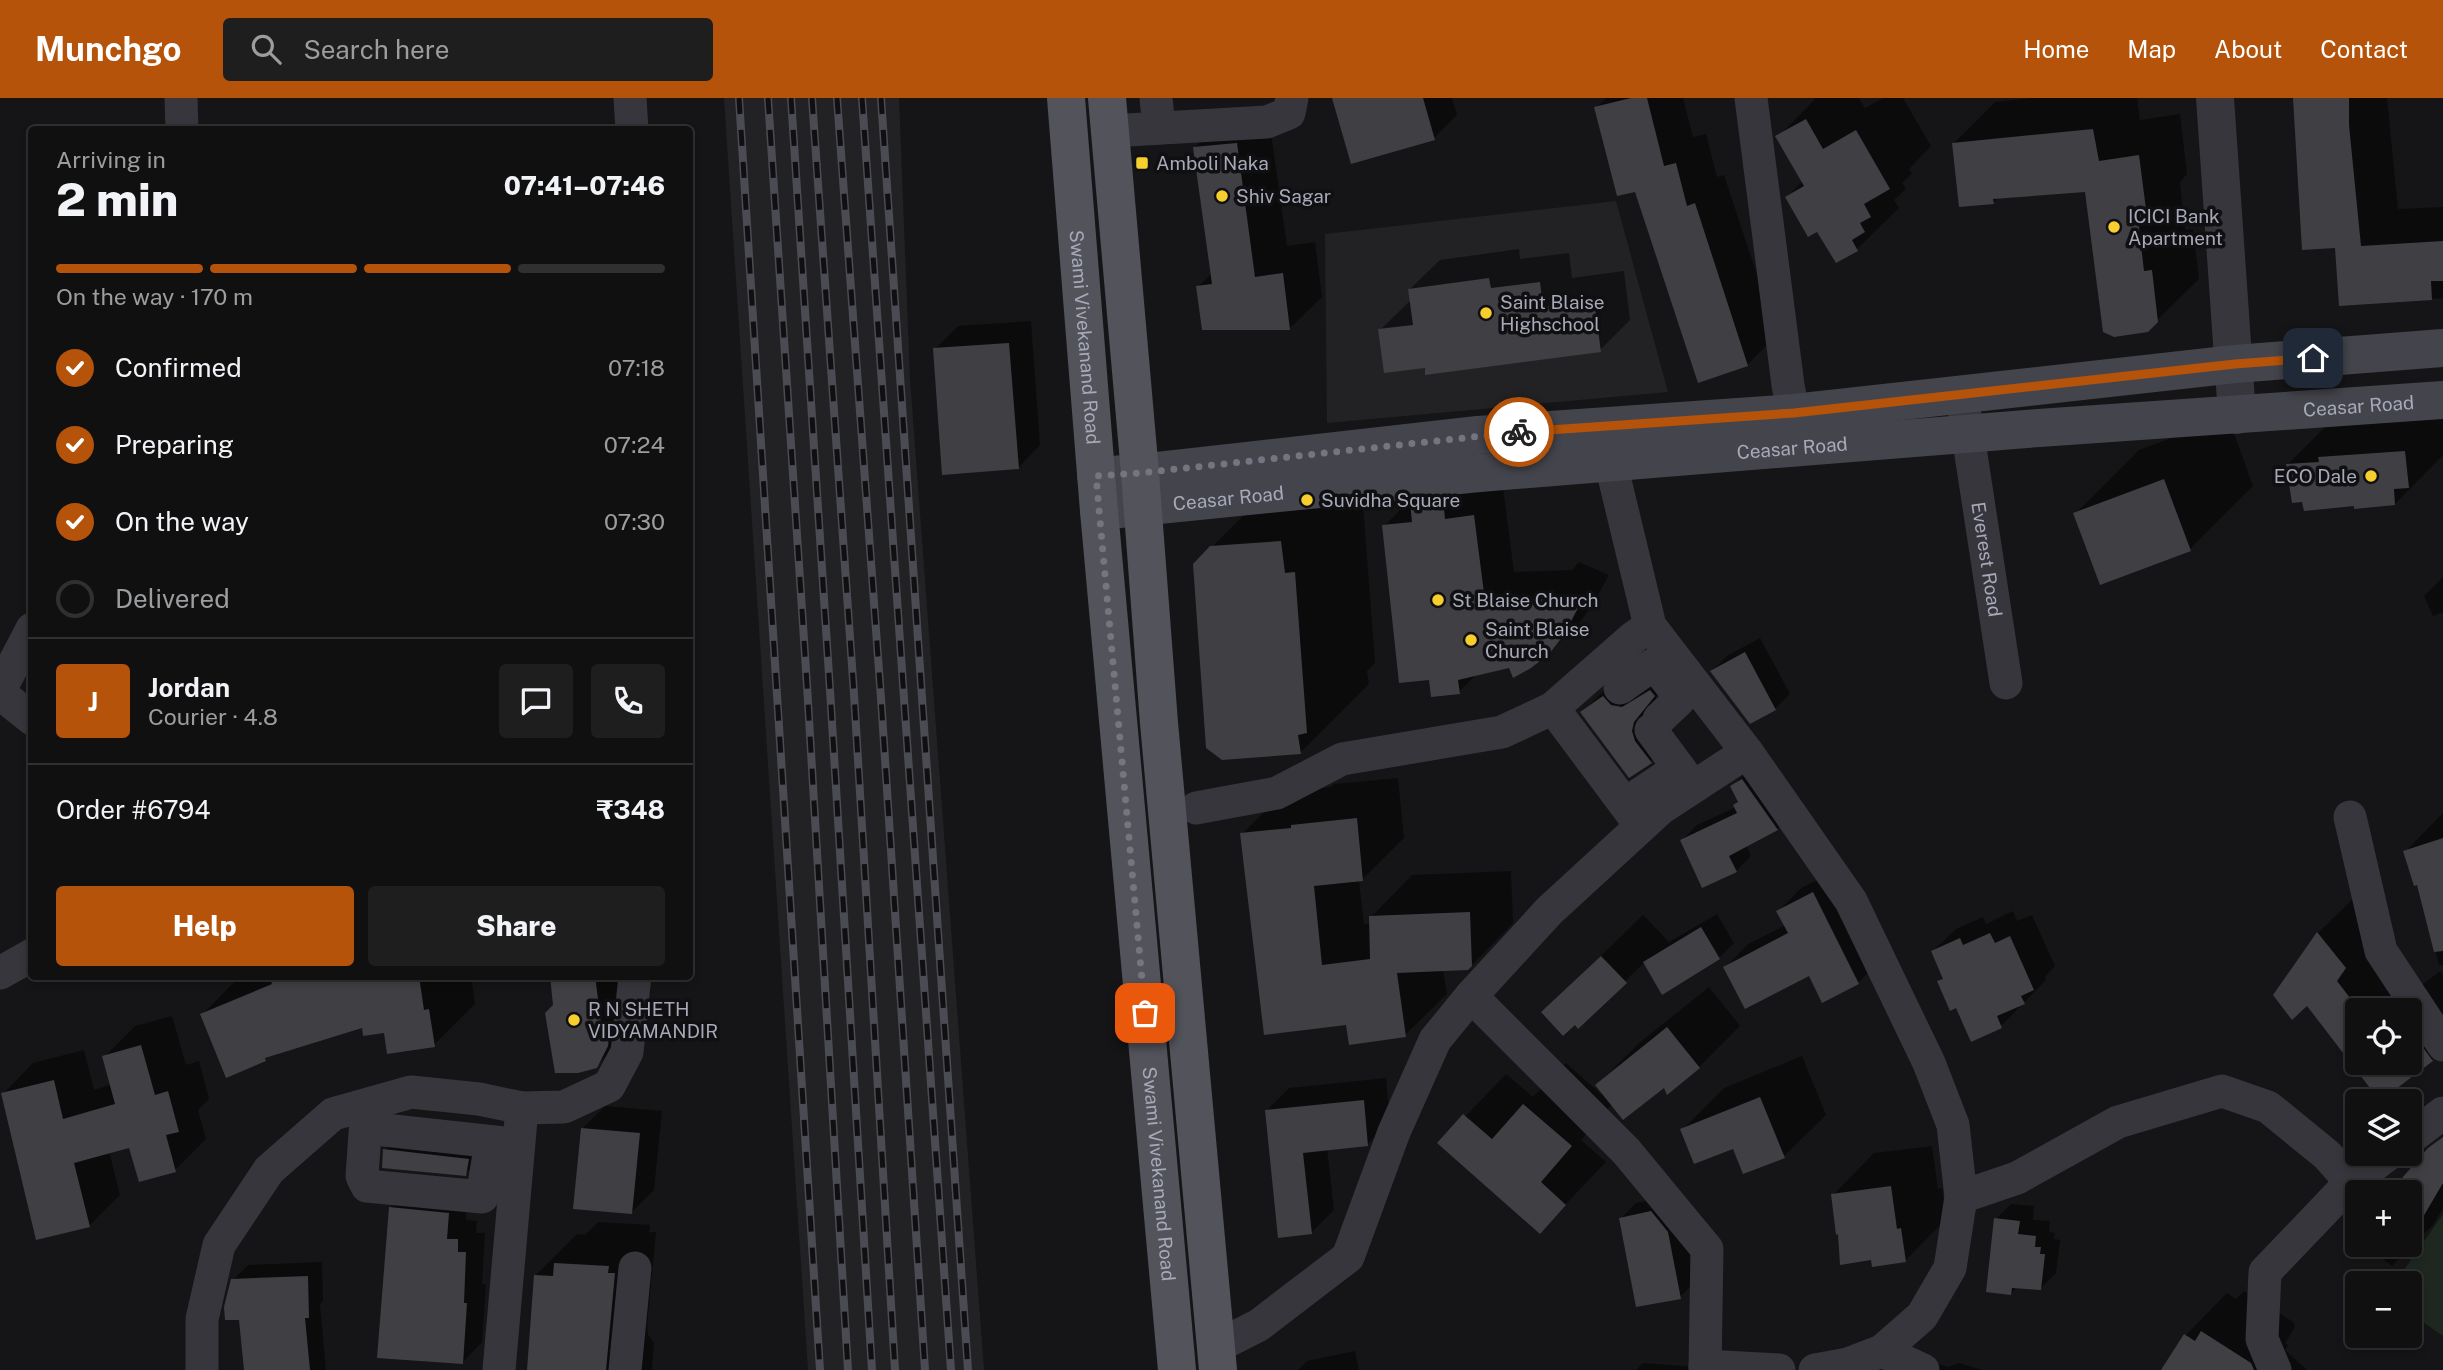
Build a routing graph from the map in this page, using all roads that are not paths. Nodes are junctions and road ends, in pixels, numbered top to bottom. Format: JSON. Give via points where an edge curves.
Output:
{"nodes":[{"id":1,"x":181,"y":98,"type":"edge"},
{"id":2,"x":630,"y":98,"type":"edge"},
{"id":3,"x":1066,"y":98,"type":"edge"},
{"id":4,"x":1292,"y":98,"type":"edge"},
{"id":5,"x":1751,"y":98,"type":"edge"},
{"id":6,"x":2215,"y":98,"type":"edge"},
{"id":7,"x":1157,"y":113,"type":"edge"},
{"id":8,"x":1109,"y":115,"type":"edge"},
{"id":9,"x":182,"y":126,"type":"edge"},
{"id":10,"x":632,"y":126,"type":"edge"},
{"id":11,"x":2443,"y":348,"type":"edge"},
{"id":12,"x":2235,"y":364,"type":"junction"},
{"id":13,"x":1962,"y":394,"type":"junction"},
{"id":14,"x":2443,"y":400,"type":"edge"},
{"id":15,"x":2237,"y":415,"type":"junction"},
{"id":16,"x":1609,"y":426,"type":"junction"},
{"id":17,"x":1797,"y":431,"type":"junction"},
{"id":18,"x":1968,"y":434,"type":"junction"},
{"id":19,"x":1611,"y":464,"type":"junction"},
{"id":20,"x":1142,"y":491,"type":"junction"},
{"id":21,"x":1098,"y":494,"type":"junction"},
{"id":22,"x":1642,"y":632,"type":"junction"},
{"id":23,"x":28,"y":637,"type":"edge"},
{"id":24,"x":1654,"y":664,"type":"junction"},
{"id":25,"x":2006,"y":683,"type":"dead end"},
{"id":26,"x":1620,"y":688,"type":"dead end"},
{"id":27,"x":1553,"y":708,"type":"junction"},
{"id":28,"x":28,"y":716,"type":"edge"},
{"id":29,"x":1747,"y":752,"type":"junction"},
{"id":30,"x":1686,"y":778,"type":"junction"},
{"id":31,"x":1181,"y":812,"type":"junction"},
{"id":32,"x":1633,"y":815,"type":"junction"},
{"id":33,"x":2350,"y":817,"type":"dead end"},
{"id":34,"x":1128,"y":821,"type":"junction"},
{"id":35,"x":28,"y":957,"type":"edge"},
{"id":36,"x":0,"y":973,"type":"edge"},
{"id":37,"x":635,"y":980,"type":"edge"},
{"id":38,"x":1471,"y":996,"type":"junction"},
{"id":39,"x":2443,"y":1045,"type":"edge"},
{"id":40,"x":522,"y":1108,"type":"junction"},
{"id":41,"x":367,"y":1116,"type":"junction"},
{"id":42,"x":2441,"y":1119,"type":"edge"},
{"id":43,"x":2422,"y":1131,"type":"edge"},
{"id":44,"x":505,"y":1143,"type":"junction"},
{"id":45,"x":2372,"y":1166,"type":"edge"},
{"id":46,"x":2349,"y":1180,"type":"edge"},
{"id":47,"x":2354,"y":1180,"type":"edge"},
{"id":48,"x":2345,"y":1188,"type":"edge"},
{"id":49,"x":1961,"y":1197,"type":"junction"},
{"id":50,"x":529,"y":1264,"type":"dead end"},
{"id":51,"x":635,"y":1268,"type":"dead end"},
{"id":52,"x":1882,"y":1351,"type":"junction"},
{"id":53,"x":1217,"y":1358,"type":"edge"},
{"id":54,"x":1705,"y":1368,"type":"edge"},
{"id":55,"x":202,"y":1370,"type":"edge"},
{"id":56,"x":499,"y":1370,"type":"edge"},
{"id":57,"x":522,"y":1370,"type":"edge"},
{"id":58,"x":625,"y":1370,"type":"edge"},
{"id":59,"x":1177,"y":1370,"type":"edge"},
{"id":60,"x":1779,"y":1370,"type":"edge"},
{"id":61,"x":1815,"y":1370,"type":"edge"},
{"id":62,"x":1923,"y":1370,"type":"edge"},
{"id":63,"x":2275,"y":1370,"type":"edge"}],
"edges":[{"from":1,"to":9,"type":"street"},
{"from":2,"to":10,"type":"street"},
{"from":3,"to":21,"type":"main road","name":"Swami Vivekanand Road"},
{"from":4,"to":7,"type":"street","via":[[1289,113],[1267,122]]},
{"from":5,"to":17,"type":"street"},
{"from":6,"to":12,"type":"street"},
{"from":7,"to":8,"type":"street"},
{"from":8,"to":20,"type":"main road","name":"Swami Vivekanand Road"},
{"from":11,"to":12,"type":"main road","name":"Ceasar Road"},
{"from":12,"to":13,"type":"main road","name":"Ceasar Road"},
{"from":12,"to":15,"type":"street"},
{"from":13,"to":17,"type":"main road","name":"Ceasar Road"},
{"from":13,"to":18,"type":"street","name":"Everest Road"},
{"from":14,"to":15,"type":"main road","name":"Ceasar Road"},
{"from":15,"to":18,"type":"main road","name":"Ceasar Road"},
{"from":16,"to":17,"type":"main road","name":"Ceasar Road"},
{"from":16,"to":19,"type":"street"},
{"from":16,"to":20,"type":"main road","name":"Ceasar Road","via":[[1478,435]]},
{"from":17,"to":18,"type":"main road","name":"Ceasar Road"},
{"from":17,"to":19,"type":"main road","name":"Ceasar Road"},
{"from":18,"to":25,"type":"street","name":"Everest Road"},
{"from":19,"to":20,"type":"main road","name":"Ceasar Road"},
{"from":19,"to":22,"type":"street"},
{"from":20,"to":21,"type":"main road"},
{"from":20,"to":31,"type":"main road","name":"Swami Vivekanand Road"},
{"from":21,"to":34,"type":"main road","name":"Swami Vivekanand Road"},
{"from":22,"to":24,"type":"street"},
{"from":22,"to":27,"type":"street"},
{"from":22,"to":29,"type":"street"},
{"from":23,"to":28,"type":"street","via":[[0,690]]},
{"from":24,"to":26,"type":"street"},
{"from":24,"to":30,"type":"street","via":[[1679,700],[1655,725]]},
{"from":27,"to":31,"type":"street","via":[[1502,732],[1342,759],[1277,793]]},
{"from":27,"to":32,"type":"street"},
{"from":29,"to":30,"type":"street"},
{"from":29,"to":49,"type":"street","via":[[1851,901],[1929,1063],[1953,1125]]},
{"from":30,"to":32,"type":"street","via":[[1660,809]]},
{"from":31,"to":34,"type":"main road"},
{"from":31,"to":53,"type":"main road","name":"Swami Vivekanand Road"},
{"from":32,"to":38,"type":"street"},
{"from":33,"to":39,"type":"street","via":[[2381,951]]},
{"from":34,"to":59,"type":"main road","name":"Swami Vivekanand Road"},
{"from":35,"to":36,"type":"street"},
{"from":37,"to":40,"type":"street","via":[[627,1052],[609,1086],[564,1107]]},
{"from":38,"to":53,"type":"street","via":[[1435,1040],[1394,1132],[1348,1257]]},
{"from":38,"to":54,"type":"street","via":[[1626,1150],[1707,1249]]},
{"from":40,"to":41,"type":"street","via":[[411,1092]]},
{"from":40,"to":44,"type":"street"},
{"from":41,"to":44,"type":"street"},
{"from":41,"to":44,"type":"street","via":[[362,1177],[367,1186],[482,1197]]},
{"from":41,"to":55,"type":"street","via":[[333,1114],[269,1170],[219,1245],[202,1319]]},
{"from":42,"to":43,"type":"street"},
{"from":44,"to":56,"type":"street"},
{"from":45,"to":47,"type":"street"},
{"from":46,"to":49,"type":"street","via":[[2327,1155],[2268,1107],[2221,1091],[2118,1122],[2017,1178]]},
{"from":48,"to":63,"type":"street","via":[[2265,1272],[2262,1339]]},
{"from":49,"to":52,"type":"street","via":[[1950,1268],[1922,1316]]},
{"from":50,"to":57,"type":"street"},
{"from":51,"to":58,"type":"street"},
{"from":52,"to":61,"type":"street"},
{"from":52,"to":62,"type":"street"},
{"from":54,"to":60,"type":"street"}]}
